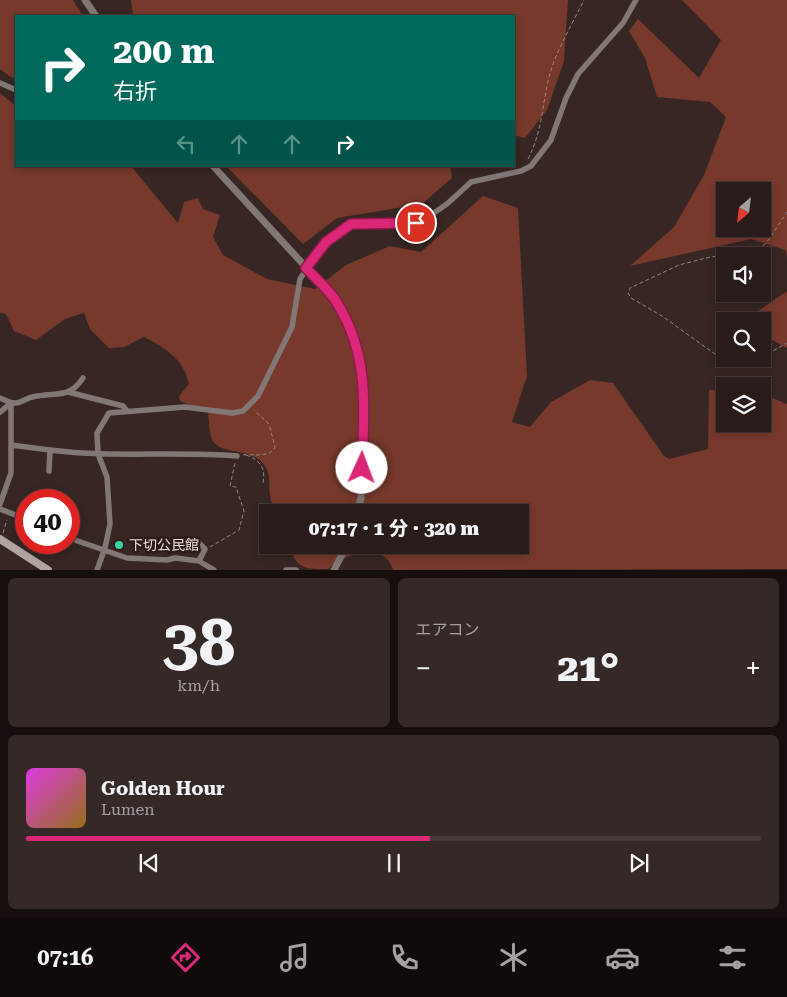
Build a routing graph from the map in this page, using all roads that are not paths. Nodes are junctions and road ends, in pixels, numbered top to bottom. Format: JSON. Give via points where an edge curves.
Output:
{"nodes":[{"id":1,"x":85,"y":0,"type":"edge"},
{"id":2,"x":636,"y":0,"type":"edge"},
{"id":3,"x":95,"y":15,"type":"edge"},
{"id":4,"x":0,"y":83,"type":"edge"},
{"id":5,"x":15,"y":90,"type":"edge"},
{"id":6,"x":214,"y":167,"type":"edge"},
{"id":7,"x":306,"y":268,"type":"junction"},
{"id":8,"x":83,"y":378,"type":"dead end"},
{"id":9,"x":68,"y":392,"type":"junction"},
{"id":10,"x":0,"y":398,"type":"edge"},
{"id":11,"x":11,"y":403,"type":"junction"},
{"id":12,"x":127,"y":411,"type":"junction"},
{"id":13,"x":0,"y":412,"type":"edge"},
{"id":14,"x":11,"y":445,"type":"junction"},
{"id":15,"x":50,"y":450,"type":"junction"},
{"id":16,"x":98,"y":454,"type":"junction"},
{"id":17,"x":237,"y":456,"type":"road end"},
{"id":18,"x":49,"y":471,"type":"dead end"},
{"id":19,"x":0,"y":504,"type":"edge"},
{"id":20,"x":360,"y":504,"type":"edge"},
{"id":21,"x":0,"y":509,"type":"edge"},
{"id":22,"x":15,"y":514,"type":"edge"},
{"id":23,"x":0,"y":540,"type":"edge"},
{"id":24,"x":80,"y":541,"type":"edge"},
{"id":25,"x":190,"y":543,"type":"dead end"},
{"id":26,"x":105,"y":548,"type":"junction"},
{"id":27,"x":342,"y":554,"type":"edge"},
{"id":28,"x":198,"y":561,"type":"junction"},
{"id":29,"x":45,"y":569,"type":"edge"},
{"id":30,"x":97,"y":570,"type":"edge"},
{"id":31,"x":214,"y":570,"type":"edge"},
{"id":32,"x":286,"y":570,"type":"edge"},
{"id":33,"x":296,"y":570,"type":"edge"},
{"id":34,"x":334,"y":570,"type":"edge"}],
"edges":[{"from":1,"to":3,"type":"street"},
{"from":2,"to":7,"type":"street","via":[[623,22],[578,74],[547,148],[530,166],[471,182],[422,221],[351,224],[326,242]]},
{"from":4,"to":5,"type":"street"},
{"from":6,"to":7,"type":"street"},
{"from":7,"to":12,"type":"street","via":[[300,279],[295,314],[287,338],[250,406],[232,413],[185,407]]},
{"from":7,"to":20,"type":"street","via":[[337,302],[358,345],[364,398]]},
{"from":8,"to":9,"type":"street"},
{"from":9,"to":11,"type":"street","via":[[57,396],[37,396],[21,404]]},
{"from":9,"to":12,"type":"street","via":[[123,406]]},
{"from":10,"to":11,"type":"street"},
{"from":11,"to":13,"type":"street"},
{"from":11,"to":14,"type":"street"},
{"from":12,"to":16,"type":"street","via":[[109,413],[102,422],[97,433]]},
{"from":14,"to":15,"type":"street"},
{"from":14,"to":19,"type":"street","via":[[11,473]]},
{"from":15,"to":16,"type":"street"},
{"from":15,"to":18,"type":"street"},
{"from":16,"to":17,"type":"street"},
{"from":16,"to":26,"type":"street","via":[[107,477],[110,524]]},
{"from":21,"to":22,"type":"street"},
{"from":23,"to":29,"type":"main road"},
{"from":24,"to":26,"type":"street"},
{"from":25,"to":28,"type":"street","via":[[199,543],[205,549]]},
{"from":26,"to":28,"type":"street","via":[[127,558]]},
{"from":26,"to":30,"type":"street"},
{"from":27,"to":34,"type":"street"},
{"from":28,"to":31,"type":"street"},
{"from":32,"to":33,"type":"street"}]}
